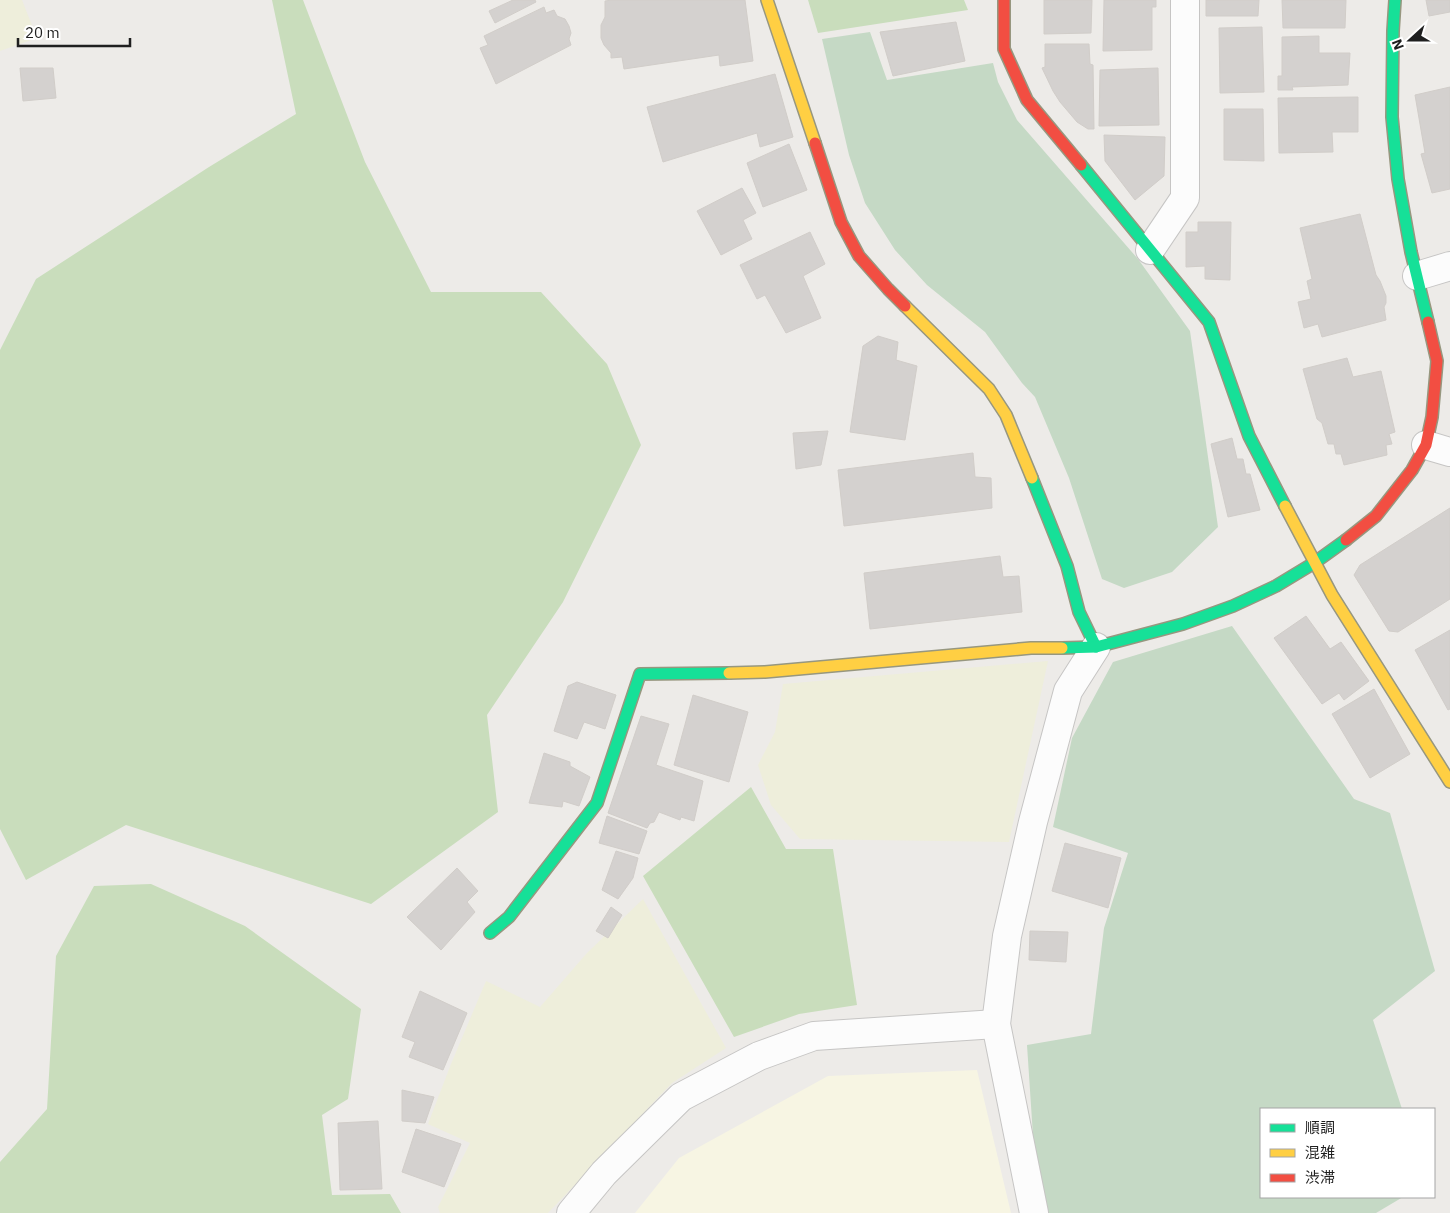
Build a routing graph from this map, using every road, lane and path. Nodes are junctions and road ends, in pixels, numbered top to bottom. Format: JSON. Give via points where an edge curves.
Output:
{"nodes":[{"id":1,"x":767,"y":0,"type":"edge"},
{"id":2,"x":1004,"y":0,"type":"edge"},
{"id":3,"x":1184,"y":0,"type":"edge"},
{"id":4,"x":1395,"y":0,"type":"edge"},
{"id":5,"x":1150,"y":250,"type":"junction"},
{"id":6,"x":1450,"y":266,"type":"edge"},
{"id":7,"x":1417,"y":276,"type":"junction"},
{"id":8,"x":1438,"y":448,"type":"edge"},
{"id":9,"x":1314,"y":563,"type":"junction"},
{"id":10,"x":1096,"y":647,"type":"junction"},
{"id":11,"x":1450,"y":782,"type":"edge"},
{"id":12,"x":490,"y":933,"type":"dead end"},
{"id":13,"x":996,"y":1024,"type":"junction"},
{"id":14,"x":571,"y":1213,"type":"edge"},
{"id":15,"x":1034,"y":1213,"type":"edge"}],
"edges":[{"from":1,"to":10,"type":"street","via":[[841,222],[864,262],[989,389],[1006,415],[1067,566],[1079,612]]},
{"from":2,"to":5,"type":"street","via":[[1004,49],[1027,100]]},
{"from":3,"to":5,"type":"street","via":[[1185,198]]},
{"from":4,"to":7,"type":"street","via":[[1392,117],[1398,179]]},
{"from":5,"to":9,"type":"street","via":[[1209,322],[1249,436]]},
{"from":6,"to":7,"type":"street"},
{"from":7,"to":8,"type":"street","via":[[1437,361],[1432,417]]},
{"from":8,"to":9,"type":"street","via":[[1412,470],[1376,516]]},
{"from":9,"to":10,"type":"street","via":[[1233,606],[1183,624]]},
{"from":9,"to":11,"type":"street"},
{"from":10,"to":12,"type":"street","via":[[1031,648],[765,672],[640,674],[598,802],[509,917]]},
{"from":10,"to":13,"type":"street","via":[[1068,691],[1033,822],[1007,936]]},
{"from":13,"to":14,"type":"street","via":[[814,1036],[759,1056],[681,1097],[604,1174]]},
{"from":13,"to":15,"type":"street"}]}
